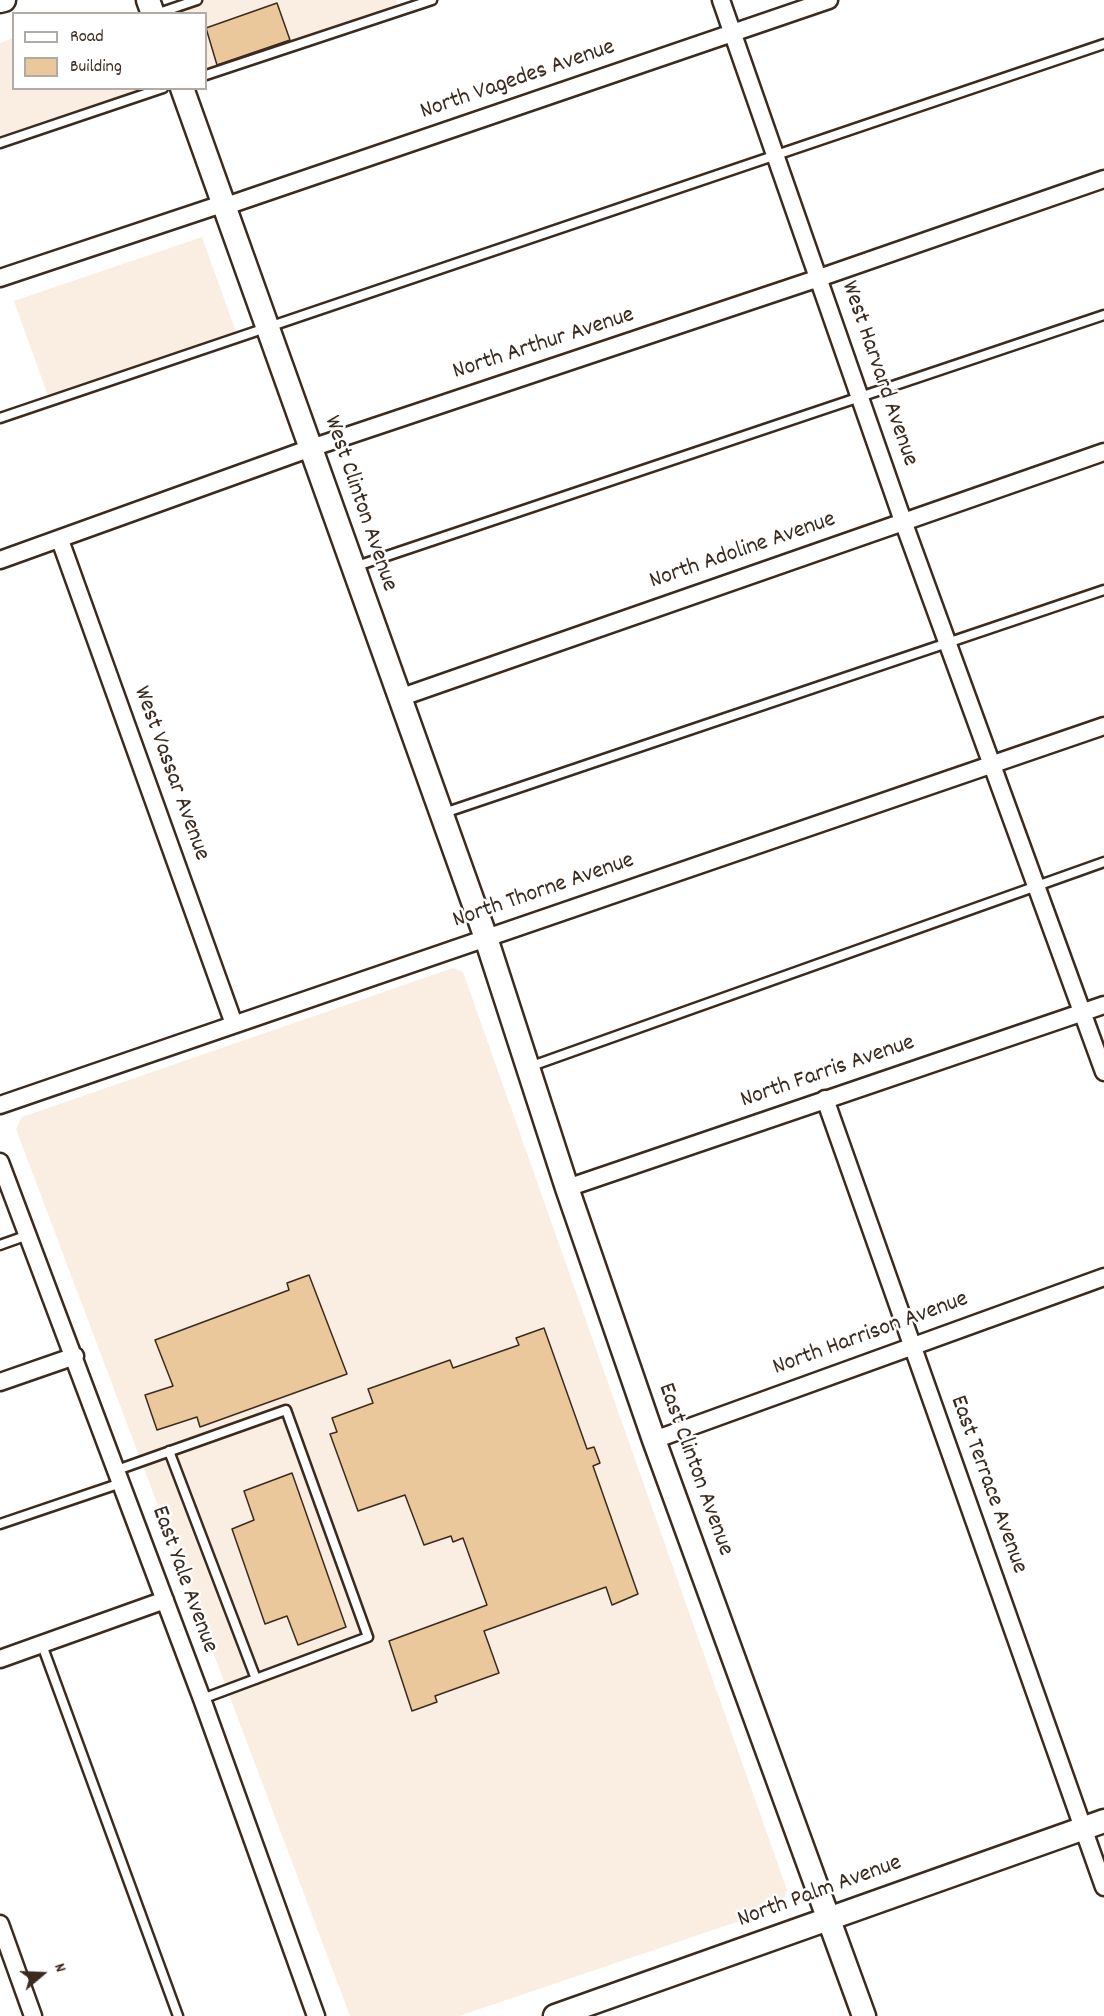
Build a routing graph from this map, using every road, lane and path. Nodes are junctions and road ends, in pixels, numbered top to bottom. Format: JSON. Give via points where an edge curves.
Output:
{"nodes":[{"id":1,"x":196,"y":0,"type":"edge"},
{"id":2,"x":432,"y":0,"type":"edge"},
{"id":3,"x":721,"y":0,"type":"edge"},
{"id":4,"x":829,"y":0,"type":"edge"},
{"id":5,"x":160,"y":12,"type":"edge"},
{"id":6,"x":733,"y":33,"type":"junction"},
{"id":7,"x":1104,"y":44,"type":"edge"},
{"id":8,"x":207,"y":75,"type":"edge"},
{"id":9,"x":157,"y":90,"type":"edge"},
{"id":10,"x":183,"y":90,"type":"edge"},
{"id":11,"x":0,"y":143,"type":"edge"},
{"id":12,"x":775,"y":156,"type":"junction"},
{"id":13,"x":1104,"y":179,"type":"edge"},
{"id":14,"x":223,"y":205,"type":"junction"},
{"id":15,"x":0,"y":278,"type":"edge"},
{"id":16,"x":819,"y":278,"type":"junction"},
{"id":17,"x":1104,"y":315,"type":"edge"},
{"id":18,"x":267,"y":327,"type":"junction"},
{"id":19,"x":860,"y":396,"type":"junction"},
{"id":20,"x":0,"y":418,"type":"edge"},
{"id":21,"x":311,"y":448,"type":"junction"},
{"id":22,"x":1104,"y":452,"type":"edge"},
{"id":23,"x":903,"y":521,"type":"junction"},
{"id":24,"x":60,"y":540,"type":"junction"},
{"id":25,"x":0,"y":560,"type":"edge"},
{"id":26,"x":353,"y":567,"type":"junction"},
{"id":27,"x":1104,"y":590,"type":"edge"},
{"id":28,"x":948,"y":642,"type":"junction"},
{"id":29,"x":399,"y":698,"type":"junction"},
{"id":30,"x":1104,"y":726,"type":"edge"},
{"id":31,"x":992,"y":763,"type":"junction"},
{"id":32,"x":441,"y":814,"type":"junction"},
{"id":33,"x":1104,"y":862,"type":"edge"},
{"id":34,"x":1037,"y":886,"type":"junction"},
{"id":35,"x":486,"y":938,"type":"junction"},
{"id":36,"x":1104,"y":1005,"type":"edge"},
{"id":37,"x":1083,"y":1013,"type":"junction"},
{"id":38,"x":234,"y":1024,"type":"junction"},
{"id":39,"x":529,"y":1067,"type":"junction"},
{"id":40,"x":1104,"y":1072,"type":"edge"},
{"id":41,"x":825,"y":1099,"type":"junction"},
{"id":42,"x":0,"y":1105,"type":"edge"},
{"id":43,"x":0,"y":1162,"type":"edge"},
{"id":44,"x":567,"y":1188,"type":"junction"},
{"id":45,"x":28,"y":1235,"type":"junction"},
{"id":46,"x":0,"y":1245,"type":"edge"},
{"id":47,"x":1104,"y":1277,"type":"edge"},
{"id":48,"x":911,"y":1344,"type":"junction"},
{"id":49,"x":75,"y":1356,"type":"junction"},
{"id":50,"x":0,"y":1382,"type":"edge"},
{"id":51,"x":654,"y":1440,"type":"junction"},
{"id":52,"x":169,"y":1451,"type":"junction"},
{"id":53,"x":119,"y":1477,"type":"junction"},
{"id":54,"x":0,"y":1524,"type":"edge"},
{"id":55,"x":165,"y":1600,"type":"junction"},
{"id":56,"x":42,"y":1645,"type":"junction"},
{"id":57,"x":0,"y":1659,"type":"edge"},
{"id":58,"x":256,"y":1679,"type":"junction"},
{"id":59,"x":202,"y":1699,"type":"junction"},
{"id":60,"x":1094,"y":1825,"type":"edge"},
{"id":61,"x":1104,"y":1887,"type":"edge"},
{"id":62,"x":827,"y":1918,"type":"junction"},
{"id":63,"x":0,"y":1924,"type":"edge"},
{"id":64,"x":591,"y":2010,"type":"edge"},
{"id":65,"x":33,"y":2016,"type":"edge"},
{"id":66,"x":178,"y":2016,"type":"edge"},
{"id":67,"x":316,"y":2016,"type":"edge"},
{"id":68,"x":555,"y":2016,"type":"edge"},
{"id":69,"x":864,"y":2016,"type":"edge"}],
"edges":[{"from":1,"to":5,"type":"lane"},
{"from":2,"to":8,"type":"lane"},
{"from":3,"to":6,"type":"street","name":"West Harvard Avenue"},
{"from":4,"to":6,"type":"street","name":"North Vagedes Avenue"},
{"from":6,"to":12,"type":"street","name":"West Harvard Avenue"},
{"from":6,"to":14,"type":"street","name":"North Vagedes Avenue"},
{"from":7,"to":12,"type":"lane"},
{"from":9,"to":11,"type":"lane"},
{"from":10,"to":14,"type":"main road","name":"West Clinton Avenue"},
{"from":12,"to":16,"type":"street","name":"West Harvard Avenue"},
{"from":12,"to":18,"type":"lane"},
{"from":13,"to":16,"type":"street","name":"North Arthur Avenue"},
{"from":14,"to":15,"type":"street","name":"North Vagedes Avenue"},
{"from":14,"to":18,"type":"main road","name":"West Clinton Avenue"},
{"from":16,"to":19,"type":"street","name":"West Harvard Avenue"},
{"from":16,"to":21,"type":"street","name":"North Arthur Avenue"},
{"from":17,"to":19,"type":"lane"},
{"from":18,"to":20,"type":"lane"},
{"from":18,"to":21,"type":"main road","name":"West Clinton Avenue"},
{"from":19,"to":23,"type":"street","name":"West Harvard Avenue"},
{"from":19,"to":26,"type":"lane"},
{"from":21,"to":24,"type":"street","name":"North Arthur Avenue"},
{"from":21,"to":26,"type":"main road","name":"West Clinton Avenue"},
{"from":22,"to":23,"type":"street","name":"North Adoline Avenue"},
{"from":23,"to":28,"type":"street","name":"West Harvard Avenue"},
{"from":23,"to":29,"type":"street","name":"North Adoline Avenue"},
{"from":24,"to":25,"type":"street","name":"North Arthur Avenue"},
{"from":24,"to":38,"type":"street","name":"West Vassar Avenue"},
{"from":26,"to":29,"type":"main road","name":"West Clinton Avenue"},
{"from":27,"to":28,"type":"lane"},
{"from":28,"to":31,"type":"street","name":"West Harvard Avenue"},
{"from":28,"to":32,"type":"lane"},
{"from":29,"to":32,"type":"main road","name":"West Clinton Avenue"},
{"from":30,"to":31,"type":"street","name":"North Thorne Avenue"},
{"from":31,"to":34,"type":"street","name":"West Harvard Avenue"},
{"from":31,"to":35,"type":"street","name":"North Thorne Avenue"},
{"from":32,"to":35,"type":"main road","name":"West Clinton Avenue"},
{"from":33,"to":34,"type":"lane"},
{"from":34,"to":37,"type":"street","name":"West Harvard Avenue"},
{"from":34,"to":39,"type":"lane"},
{"from":35,"to":38,"type":"street","name":"North Thorne Avenue"},
{"from":35,"to":39,"type":"main road","name":"East Clinton Avenue"},
{"from":36,"to":37,"type":"street","name":"North Farris Avenue"},
{"from":37,"to":40,"type":"street","name":"West Harvard Avenue"},
{"from":37,"to":41,"type":"street","name":"North Farris Avenue"},
{"from":38,"to":42,"type":"street","name":"North Thorne Avenue"},
{"from":39,"to":44,"type":"main road","name":"East Clinton Avenue"},
{"from":41,"to":44,"type":"street","name":"North Farris Avenue"},
{"from":41,"to":48,"type":"street","name":"East Terrace Avenue"},
{"from":43,"to":45,"type":"street","name":"East Yale Avenue"},
{"from":44,"to":51,"type":"main road","name":"East Clinton Avenue"},
{"from":45,"to":46,"type":"lane"},
{"from":45,"to":49,"type":"street","name":"East Yale Avenue"},
{"from":47,"to":48,"type":"street","name":"North Harrison Avenue"},
{"from":48,"to":51,"type":"street","name":"North Harrison Avenue"},
{"from":48,"to":60,"type":"street","name":"East Terrace Avenue"},
{"from":49,"to":50,"type":"street"},
{"from":49,"to":53,"type":"street","name":"East Yale Avenue"},
{"from":51,"to":62,"type":"main road","name":"East Clinton Avenue"},
{"from":52,"to":53,"type":"lane"},
{"from":52,"to":58,"type":"lane"},
{"from":52,"to":58,"type":"lane","via":[[286,1410],[368,1637]]},
{"from":53,"to":54,"type":"lane"},
{"from":53,"to":55,"type":"street","name":"East Yale Avenue"},
{"from":55,"to":56,"type":"street"},
{"from":55,"to":59,"type":"street","name":"East Yale Avenue"},
{"from":56,"to":57,"type":"street"},
{"from":56,"to":66,"type":"lane"},
{"from":58,"to":59,"type":"lane"},
{"from":59,"to":67,"type":"street","name":"East Yale Avenue"},
{"from":60,"to":61,"type":"street","name":"East Terrace Avenue"},
{"from":60,"to":62,"type":"main road","name":"North Palm Avenue"},
{"from":62,"to":64,"type":"main road","name":"North Palm Avenue"},
{"from":62,"to":69,"type":"main road","name":"East Clinton Avenue"},
{"from":63,"to":65,"type":"street"},
{"from":64,"to":68,"type":"main road","name":"North Palm Avenue"}]}
